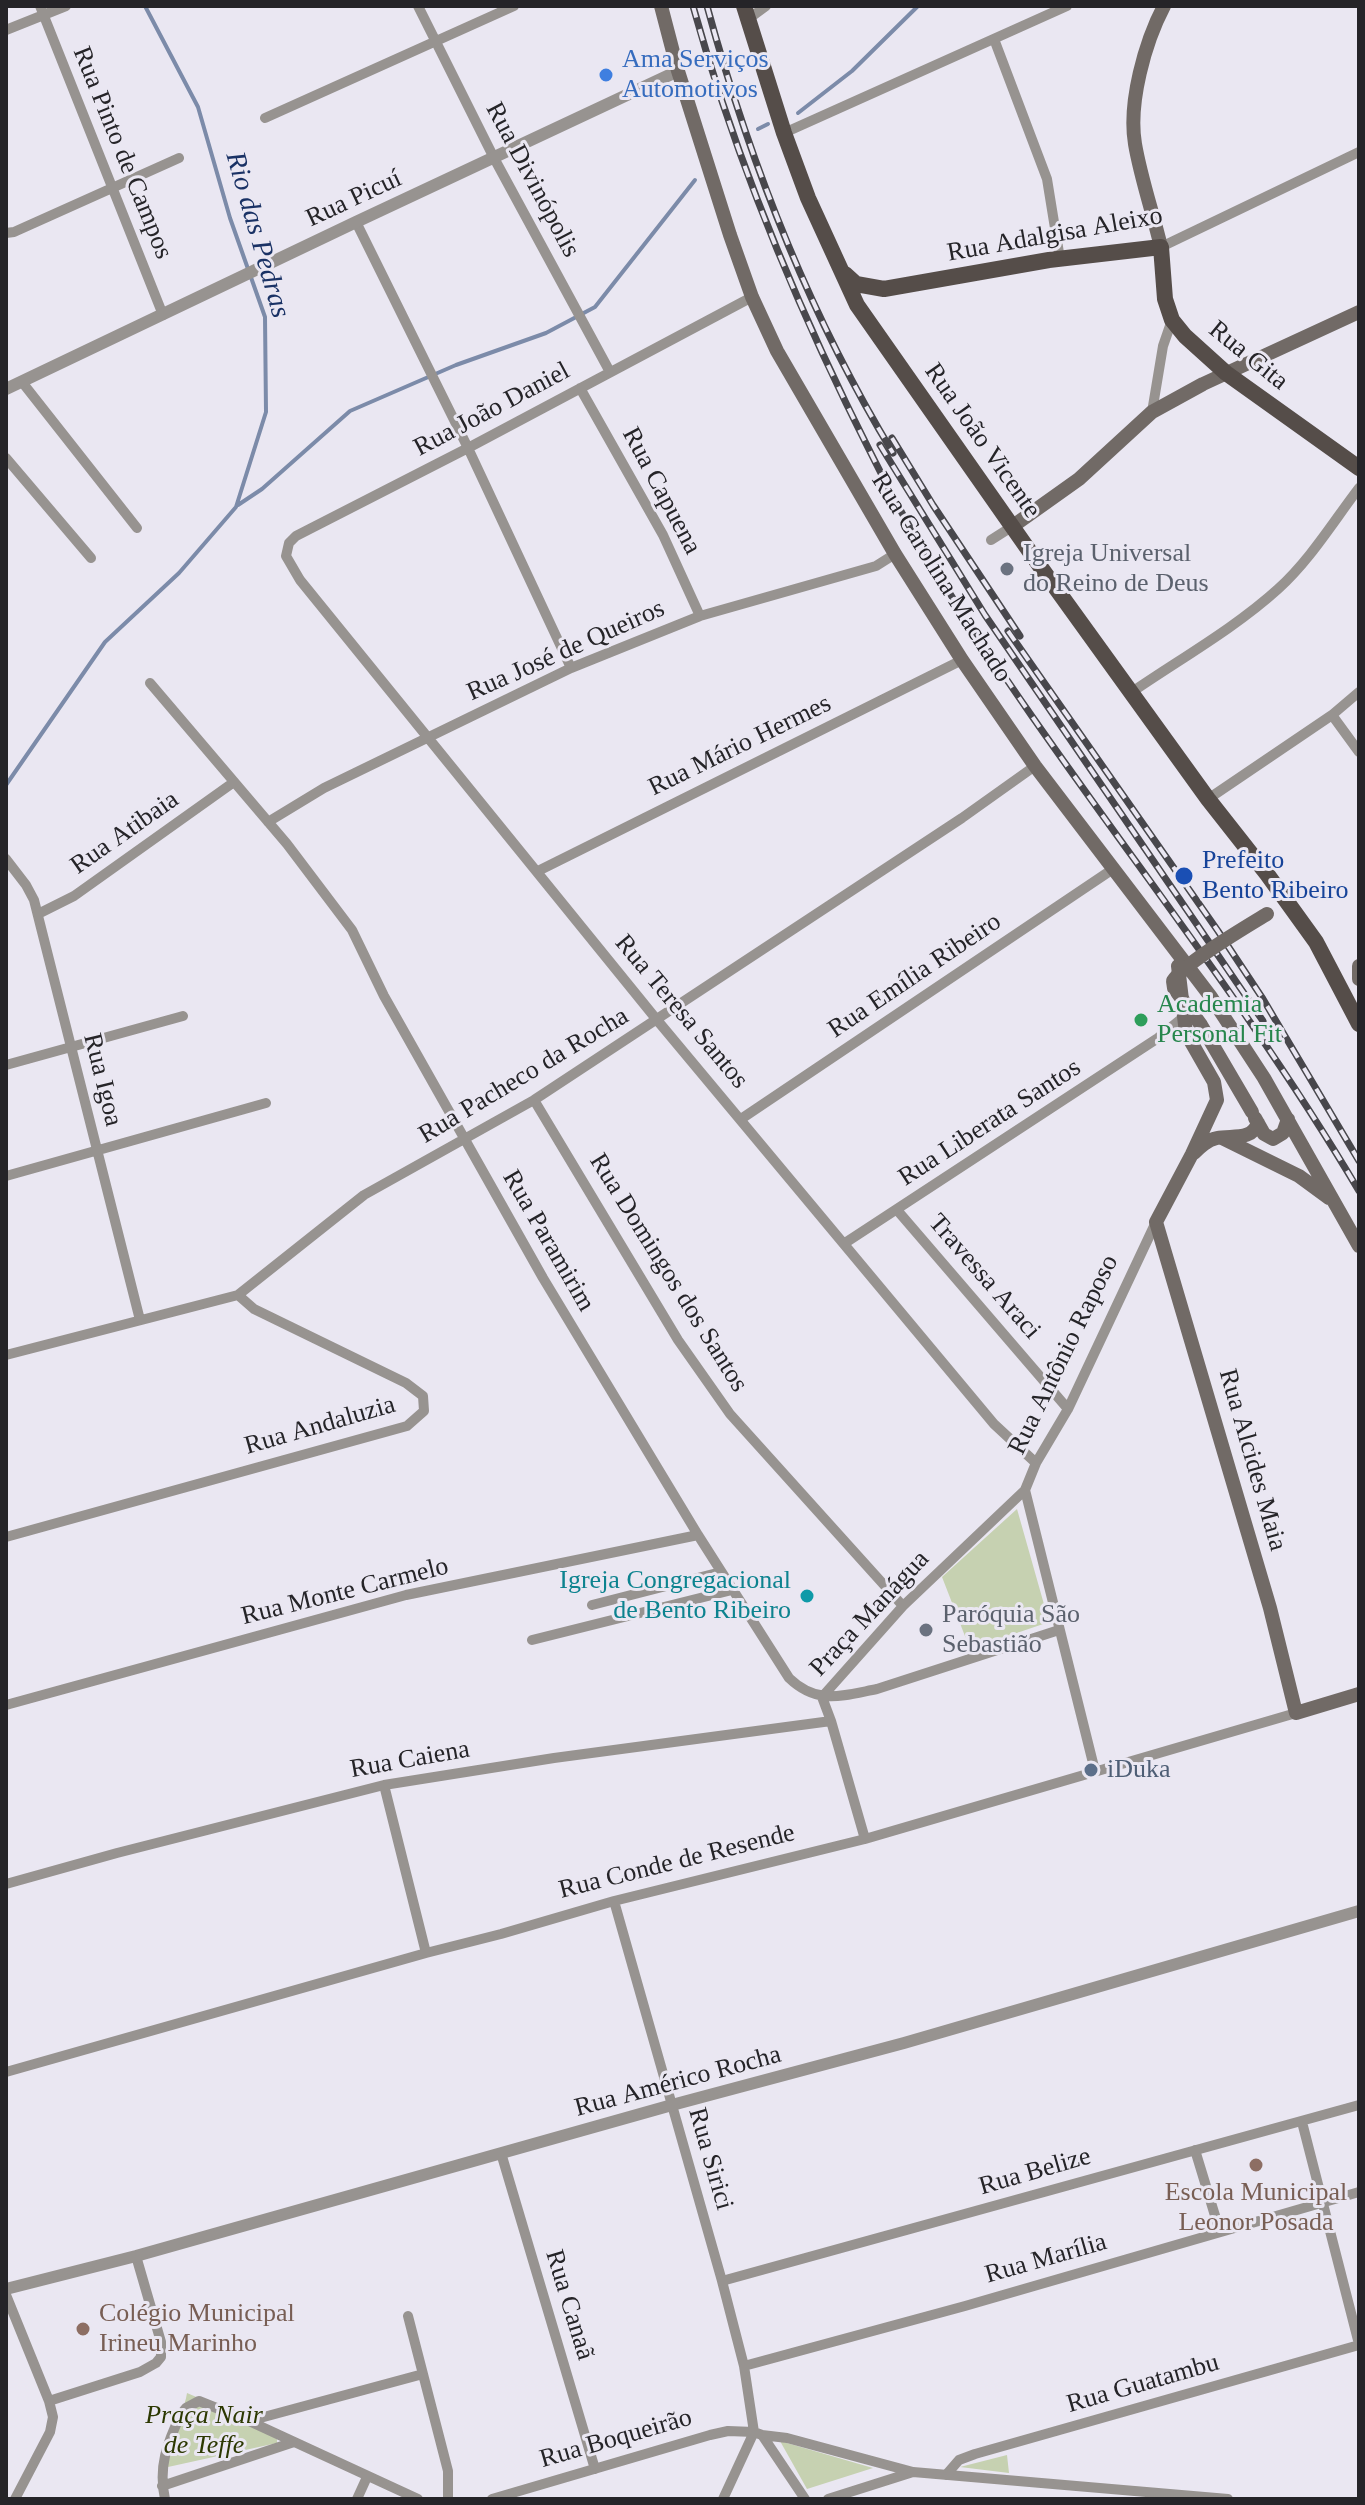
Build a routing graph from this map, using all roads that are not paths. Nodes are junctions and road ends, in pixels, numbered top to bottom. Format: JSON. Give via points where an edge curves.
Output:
{"nodes":[{"id":1,"x":66,"y":6,"type":"edge"},
{"id":2,"x":418,"y":6,"type":"edge"},
{"id":3,"x":514,"y":6,"type":"edge"},
{"id":4,"x":661,"y":6,"type":"edge"},
{"id":5,"x":766,"y":6,"type":"edge"},
{"id":6,"x":1067,"y":6,"type":"edge"},
{"id":7,"x":1164,"y":6,"type":"edge"},
{"id":8,"x":42,"y":10,"type":"edge"},
{"id":9,"x":746,"y":13,"type":"edge"},
{"id":10,"x":6,"y":30,"type":"edge"},
{"id":11,"x":994,"y":39,"type":"junction"},
{"id":12,"x":437,"y":40,"type":"junction"},
{"id":13,"x":678,"y":71,"type":"junction"},
{"id":14,"x":265,"y":118,"type":"dead end"},
{"id":15,"x":784,"y":133,"type":"junction"},
{"id":16,"x":1359,"y":152,"type":"edge"},
{"id":17,"x":179,"y":158,"type":"dead end"},
{"id":18,"x":494,"y":158,"type":"junction"},
{"id":19,"x":111,"y":187,"type":"junction"},
{"id":20,"x":356,"y":222,"type":"junction"},
{"id":21,"x":6,"y":233,"type":"edge"},
{"id":22,"x":1161,"y":247,"type":"junction"},
{"id":23,"x":1060,"y":259,"type":"junction"},
{"id":24,"x":842,"y":271,"type":"junction"},
{"id":25,"x":884,"y":289,"type":"junction"},
{"id":26,"x":752,"y":297,"type":"junction"},
{"id":27,"x":1359,"y":312,"type":"edge"},
{"id":28,"x":163,"y":315,"type":"junction"},
{"id":29,"x":867,"y":319,"type":"junction"},
{"id":30,"x":1172,"y":320,"type":"junction"},
{"id":31,"x":610,"y":372,"type":"junction"},
{"id":32,"x":1226,"y":373,"type":"junction"},
{"id":33,"x":22,"y":382,"type":"junction"},
{"id":34,"x":580,"y":388,"type":"junction"},
{"id":35,"x":6,"y":389,"type":"edge"},
{"id":36,"x":1152,"y":412,"type":"junction"},
{"id":37,"x":468,"y":448,"type":"junction"},
{"id":38,"x":6,"y":458,"type":"edge"},
{"id":39,"x":1359,"y":468,"type":"edge"},
{"id":40,"x":1359,"y":488,"type":"edge"},
{"id":41,"x":1013,"y":526,"type":"junction"},
{"id":42,"x":137,"y":528,"type":"dead end"},
{"id":43,"x":991,"y":540,"type":"dead end"},
{"id":44,"x":895,"y":554,"type":"junction"},
{"id":45,"x":91,"y":558,"type":"dead end"},
{"id":46,"x":300,"y":580,"type":"joint"},
{"id":47,"x":700,"y":616,"type":"junction"},
{"id":48,"x":962,"y":660,"type":"junction"},
{"id":49,"x":571,"y":668,"type":"junction"},
{"id":50,"x":150,"y":683,"type":"dead end"},
{"id":51,"x":1132,"y":692,"type":"junction"},
{"id":52,"x":1359,"y":692,"type":"edge"},
{"id":53,"x":1332,"y":715,"type":"junction"},
{"id":54,"x":429,"y":737,"type":"junction"},
{"id":55,"x":1359,"y":752,"type":"edge"},
{"id":56,"x":1035,"y":766,"type":"junction"},
{"id":57,"x":234,"y":782,"type":"junction"},
{"id":58,"x":1208,"y":799,"type":"junction"},
{"id":59,"x":268,"y":822,"type":"junction"},
{"id":60,"x":6,"y":859,"type":"edge"},
{"id":61,"x":1113,"y":869,"type":"junction"},
{"id":62,"x":538,"y":871,"type":"junction"},
{"id":63,"x":1286,"y":902,"type":"junction"},
{"id":64,"x":38,"y":914,"type":"junction"},
{"id":65,"x":1171,"y":947,"type":"junction"},
{"id":66,"x":1359,"y":966,"type":"edge"},
{"id":67,"x":1359,"y":979,"type":"edge"},
{"id":68,"x":183,"y":1016,"type":"dead end"},
{"id":69,"x":1185,"y":1016,"type":"junction"},
{"id":70,"x":657,"y":1020,"type":"junction"},
{"id":71,"x":1359,"y":1024,"type":"edge"},
{"id":72,"x":1158,"y":1038,"type":"junction"},
{"id":73,"x":1189,"y":1040,"type":"junction"},
{"id":74,"x":71,"y":1048,"type":"junction"},
{"id":75,"x":6,"y":1065,"type":"edge"},
{"id":76,"x":534,"y":1100,"type":"junction"},
{"id":77,"x":266,"y":1103,"type":"dead end"},
{"id":78,"x":1255,"y":1117,"type":"junction"},
{"id":79,"x":741,"y":1119,"type":"junction"},
{"id":80,"x":1288,"y":1119,"type":"junction"},
{"id":81,"x":1222,"y":1138,"type":"junction"},
{"id":82,"x":464,"y":1140,"type":"junction"},
{"id":83,"x":98,"y":1151,"type":"junction"},
{"id":84,"x":1192,"y":1154,"type":"junction"},
{"id":85,"x":6,"y":1176,"type":"edge"},
{"id":86,"x":1336,"y":1206,"type":"junction"},
{"id":87,"x":897,"y":1210,"type":"junction"},
{"id":88,"x":1156,"y":1222,"type":"junction"},
{"id":89,"x":845,"y":1243,"type":"junction"},
{"id":90,"x":1359,"y":1246,"type":"edge"},
{"id":91,"x":238,"y":1295,"type":"junction"},
{"id":92,"x":140,"y":1320,"type":"junction"},
{"id":93,"x":6,"y":1355,"type":"edge"},
{"id":94,"x":1068,"y":1409,"type":"junction"},
{"id":95,"x":1036,"y":1463,"type":"junction"},
{"id":96,"x":1025,"y":1490,"type":"junction"},
{"id":97,"x":698,"y":1535,"type":"junction"},
{"id":98,"x":6,"y":1537,"type":"edge"},
{"id":99,"x":721,"y":1572,"type":"junction"},
{"id":100,"x":732,"y":1590,"type":"junction"},
{"id":101,"x":592,"y":1605,"type":"dead end"},
{"id":102,"x":903,"y":1606,"type":"junction"},
{"id":103,"x":1059,"y":1630,"type":"junction"},
{"id":104,"x":532,"y":1640,"type":"dead end"},
{"id":105,"x":1359,"y":1694,"type":"edge"},
{"id":106,"x":822,"y":1697,"type":"junction"},
{"id":107,"x":6,"y":1705,"type":"edge"},
{"id":108,"x":1296,"y":1713,"type":"junction"},
{"id":109,"x":831,"y":1721,"type":"junction"},
{"id":110,"x":1095,"y":1771,"type":"junction"},
{"id":111,"x":384,"y":1785,"type":"junction"},
{"id":112,"x":865,"y":1839,"type":"junction"},
{"id":113,"x":6,"y":1884,"type":"edge"},
{"id":114,"x":614,"y":1901,"type":"junction"},
{"id":115,"x":1359,"y":1911,"type":"edge"},
{"id":116,"x":426,"y":1953,"type":"junction"},
{"id":117,"x":6,"y":2072,"type":"edge"},
{"id":118,"x":672,"y":2105,"type":"junction"},
{"id":119,"x":1359,"y":2105,"type":"edge"},
{"id":120,"x":1302,"y":2122,"type":"junction"},
{"id":121,"x":1195,"y":2150,"type":"junction"},
{"id":122,"x":501,"y":2153,"type":"junction"},
{"id":123,"x":1359,"y":2192,"type":"edge"},
{"id":124,"x":1323,"y":2202,"type":"junction"},
{"id":125,"x":1220,"y":2232,"type":"junction"},
{"id":126,"x":136,"y":2256,"type":"junction"},
{"id":127,"x":722,"y":2281,"type":"junction"},
{"id":128,"x":6,"y":2289,"type":"edge"},
{"id":129,"x":6,"y":2295,"type":"edge"},
{"id":130,"x":408,"y":2316,"type":"dead end"},
{"id":131,"x":1359,"y":2344,"type":"edge"},
{"id":132,"x":744,"y":2366,"type":"junction"},
{"id":133,"x":423,"y":2374,"type":"junction"},
{"id":134,"x":49,"y":2401,"type":"junction"},
{"id":135,"x":249,"y":2421,"type":"junction"},
{"id":136,"x":758,"y":2433,"type":"junction"},
{"id":137,"x":294,"y":2442,"type":"junction"},
{"id":138,"x":595,"y":2469,"type":"junction"},
{"id":139,"x":913,"y":2472,"type":"junction"},
{"id":140,"x":946,"y":2475,"type":"junction"},
{"id":141,"x":367,"y":2477,"type":"junction"},
{"id":142,"x":162,"y":2486,"type":"junction"},
{"id":143,"x":15,"y":2499,"type":"edge"},
{"id":144,"x":165,"y":2499,"type":"edge"},
{"id":145,"x":357,"y":2499,"type":"edge"},
{"id":146,"x":418,"y":2499,"type":"edge"},
{"id":147,"x":448,"y":2499,"type":"edge"},
{"id":148,"x":492,"y":2499,"type":"edge"},
{"id":149,"x":723,"y":2499,"type":"edge"},
{"id":150,"x":805,"y":2499,"type":"edge"},
{"id":151,"x":828,"y":2499,"type":"edge"},
{"id":152,"x":1228,"y":2499,"type":"edge"}],
"edges":[{"from":1,"to":8,"type":"street"},
{"from":2,"to":12,"type":"street","name":"Rua Divinópolis"},
{"from":3,"to":12,"type":"street"},
{"from":4,"to":13,"type":"main road","name":"Rua Carolina Machado"},
{"from":5,"to":9,"type":"street"},
{"from":6,"to":11,"type":"street"},
{"from":7,"to":22,"type":"main road","via":[[1142,64],[1134,113],[1135,142]]},
{"from":8,"to":10,"type":"street"},
{"from":8,"to":19,"type":"street","name":"Rua Pinto de Campos"},
{"from":9,"to":15,"type":"main road","name":"Rua João Vicente"},
{"from":11,"to":15,"type":"street"},
{"from":11,"to":23,"type":"street","via":[[1047,179]]},
{"from":12,"to":14,"type":"street"},
{"from":12,"to":18,"type":"street","name":"Rua Divinópolis"},
{"from":13,"to":18,"type":"street","name":"Rua Picuí"},
{"from":13,"to":26,"type":"main road","name":"Rua Carolina Machado"},
{"from":15,"to":24,"type":"main road","name":"Rua João Vicente"},
{"from":16,"to":22,"type":"street","name":"Rua Adalgisa Aleixo"},
{"from":17,"to":19,"type":"street"},
{"from":18,"to":20,"type":"street","name":"Rua Picuí"},
{"from":18,"to":31,"type":"street","name":"Rua Divinópolis"},
{"from":19,"to":21,"type":"street"},
{"from":19,"to":28,"type":"street","name":"Rua Pinto de Campos"},
{"from":20,"to":28,"type":"street","name":"Rua Picuí"},
{"from":20,"to":37,"type":"street"},
{"from":22,"to":23,"type":"main road","name":"Rua Adalgisa Aleixo"},
{"from":22,"to":30,"type":"main road","name":"Rua Gita"},
{"from":23,"to":25,"type":"main road","name":"Rua Adalgisa Aleixo"},
{"from":24,"to":25,"type":"main road","name":"Rua Adalgisa Aleixo","via":[[856,284]]},
{"from":24,"to":29,"type":"main road","name":"Rua João Vicente"},
{"from":25,"to":29,"type":"main road","via":[[870,302]]},
{"from":26,"to":31,"type":"street","name":"Rua João Daniel"},
{"from":26,"to":44,"type":"main road","name":"Rua Carolina Machado","via":[[777,351]]},
{"from":27,"to":32,"type":"main road"},
{"from":28,"to":33,"type":"street","name":"Rua Picuí"},
{"from":29,"to":41,"type":"main road","name":"Rua João Vicente"},
{"from":30,"to":32,"type":"main road","name":"Rua Gita"},
{"from":30,"to":36,"type":"street"},
{"from":31,"to":34,"type":"street","name":"Rua João Daniel"},
{"from":32,"to":36,"type":"main road"},
{"from":32,"to":39,"type":"main road","name":"Rua Gita"},
{"from":33,"to":35,"type":"street","name":"Rua Picuí"},
{"from":33,"to":42,"type":"street"},
{"from":34,"to":37,"type":"street","name":"Rua João Daniel"},
{"from":34,"to":47,"type":"street","name":"Rua Capuena","via":[[663,535]]},
{"from":36,"to":41,"type":"main road","via":[[1079,479]]},
{"from":37,"to":46,"type":"street","name":"Rua João Daniel","via":[[296,536],[286,556]]},
{"from":37,"to":49,"type":"street"},
{"from":38,"to":45,"type":"street"},
{"from":40,"to":51,"type":"street","via":[[1279,588]]},
{"from":41,"to":43,"type":"street"},
{"from":41,"to":51,"type":"main road","name":"Rua João Vicente"},
{"from":44,"to":47,"type":"street","name":"Rua José de Queiros","via":[[876,566]]},
{"from":44,"to":48,"type":"main road","name":"Rua Carolina Machado"},
{"from":46,"to":54,"type":"street","name":"Rua Teresa Santos"},
{"from":47,"to":49,"type":"street","name":"Rua José de Queiros"},
{"from":48,"to":56,"type":"main road","name":"Rua Carolina Machado"},
{"from":48,"to":62,"type":"street","name":"Rua Mário Hermes"},
{"from":49,"to":54,"type":"street","name":"Rua José de Queiros"},
{"from":50,"to":57,"type":"street","name":"Rua Paramirim"},
{"from":51,"to":58,"type":"main road","name":"Rua João Vicente"},
{"from":52,"to":53,"type":"street"},
{"from":53,"to":55,"type":"street"},
{"from":53,"to":58,"type":"street"},
{"from":54,"to":59,"type":"street","name":"Rua José de Queiros"},
{"from":54,"to":62,"type":"street","name":"Rua Teresa Santos"},
{"from":56,"to":61,"type":"main road","name":"Rua Carolina Machado"},
{"from":56,"to":70,"type":"street","name":"Rua Pacheco da Rocha"},
{"from":57,"to":59,"type":"street","name":"Rua Paramirim"},
{"from":57,"to":64,"type":"street","name":"Rua Atibaia","via":[[74,896]]},
{"from":58,"to":63,"type":"main road","name":"Rua João Vicente"},
{"from":59,"to":82,"type":"street","name":"Rua Paramirim","via":[[352,930]]},
{"from":60,"to":64,"type":"street","name":"Rua Igoa","via":[[31,892]]},
{"from":61,"to":65,"type":"main road","name":"Rua Carolina Machado"},
{"from":61,"to":79,"type":"street","name":"Rua Emília Ribeiro"},
{"from":62,"to":70,"type":"street","name":"Rua Teresa Santos"},
{"from":63,"to":71,"type":"main road","name":"Rua João Vicente","via":[[1316,942]]},
{"from":63,"to":78,"type":"main road","bridge":true,"via":[[1176,975],[1172,983]]},
{"from":64,"to":74,"type":"street","name":"Rua Igoa"},
{"from":65,"to":69,"type":"main road","name":"Rua Antônio Raposo"},
{"from":65,"to":80,"type":"main road","name":"Rua Carolina Machado","via":[[1211,997]]},
{"from":66,"to":67,"type":"main road"},
{"from":68,"to":74,"type":"street"},
{"from":69,"to":72,"type":"street","name":"Rua Liberata Santos"},
{"from":69,"to":73,"type":"main road","name":"Rua Antônio Raposo"},
{"from":70,"to":76,"type":"street","name":"Rua Pacheco da Rocha"},
{"from":70,"to":79,"type":"street","name":"Rua Teresa Santos"},
{"from":72,"to":73,"type":"street"},
{"from":72,"to":87,"type":"street","name":"Rua Liberata Santos"},
{"from":73,"to":84,"type":"main road","name":"Rua Antônio Raposo","via":[[1218,1095]]},
{"from":74,"to":75,"type":"street"},
{"from":74,"to":83,"type":"street","name":"Rua Igoa"},
{"from":76,"to":82,"type":"street","name":"Rua Pacheco da Rocha"},
{"from":76,"to":102,"type":"street","name":"Rua Domingos dos Santos","via":[[678,1340],[730,1414]]},
{"from":77,"to":83,"type":"street"},
{"from":78,"to":80,"type":"main road","via":[[1266,1136],[1276,1139]]},
{"from":78,"to":81,"type":"main road","via":[[1251,1133]]},
{"from":79,"to":89,"type":"street","name":"Rua Teresa Santos"},
{"from":80,"to":86,"type":"main road","name":"Rua Carolina Machado"},
{"from":81,"to":84,"type":"main road"},
{"from":81,"to":86,"type":"main road","via":[[1299,1176]]},
{"from":82,"to":91,"type":"street","name":"Rua Pacheco da Rocha","via":[[364,1195]]},
{"from":82,"to":97,"type":"street","name":"Rua Paramirim"},
{"from":83,"to":85,"type":"street"},
{"from":83,"to":92,"type":"street","name":"Rua Igoa"},
{"from":84,"to":88,"type":"main road","name":"Rua Antônio Raposo"},
{"from":86,"to":90,"type":"main road","name":"Rua Carolina Machado"},
{"from":87,"to":89,"type":"street","name":"Rua Liberata Santos"},
{"from":87,"to":94,"type":"street","name":"Travessa Araci"},
{"from":88,"to":94,"type":"street","name":"Rua Antônio Raposo"},
{"from":88,"to":108,"type":"main road","name":"Rua Alcides Maia"},
{"from":89,"to":95,"type":"street","name":"Rua Teresa Santos","via":[[994,1424]]},
{"from":91,"to":92,"type":"street","name":"Rua Pacheco da Rocha"},
{"from":91,"to":98,"type":"street","name":"Rua Andaluzia","via":[[254,1309],[406,1383],[423,1396],[424,1411],[407,1426]]},
{"from":92,"to":93,"type":"street","name":"Rua Pacheco da Rocha"},
{"from":94,"to":95,"type":"street","name":"Rua Antônio Raposo"},
{"from":95,"to":96,"type":"street","name":"Rua Antônio Raposo"},
{"from":96,"to":102,"type":"street","name":"Praça Manágua"},
{"from":96,"to":103,"type":"street","name":"Rua Antônio Raposo"},
{"from":97,"to":99,"type":"street","name":"Rua Paramirim"},
{"from":97,"to":107,"type":"street","name":"Rua Monte Carmelo","via":[[406,1595]]},
{"from":99,"to":100,"type":"street","name":"Rua Paramirim"},
{"from":99,"to":101,"type":"street"},
{"from":100,"to":104,"type":"street"},
{"from":100,"to":106,"type":"street","name":"Rua Paramirim","via":[[789,1678],[800,1689]]},
{"from":102,"to":106,"type":"street","name":"Praça Manágua"},
{"from":103,"to":106,"type":"street","name":"Praça Manágua","via":[[877,1689]]},
{"from":103,"to":110,"type":"street","name":"Rua Antônio Raposo"},
{"from":105,"to":108,"type":"main road","name":"Rua Conde de Resende"},
{"from":106,"to":109,"type":"street"},
{"from":108,"to":110,"type":"street","name":"Rua Conde de Resende"},
{"from":109,"to":111,"type":"street","name":"Rua Caiena"},
{"from":109,"to":112,"type":"street"},
{"from":110,"to":112,"type":"street","name":"Rua Conde de Resende"},
{"from":111,"to":113,"type":"street","name":"Rua Caiena"},
{"from":111,"to":116,"type":"street"},
{"from":112,"to":114,"type":"street","name":"Rua Conde de Resende"},
{"from":114,"to":116,"type":"street","name":"Rua Conde de Resende"},
{"from":114,"to":118,"type":"street","name":"Rua Sirici"},
{"from":115,"to":118,"type":"street","name":"Rua Américo Rocha"},
{"from":116,"to":117,"type":"street","name":"Rua Conde de Resende"},
{"from":118,"to":122,"type":"street","name":"Rua Américo Rocha"},
{"from":118,"to":127,"type":"street","name":"Rua Sirici"},
{"from":119,"to":120,"type":"street","name":"Rua Belize"},
{"from":120,"to":121,"type":"street","name":"Rua Belize"},
{"from":120,"to":124,"type":"street"},
{"from":121,"to":125,"type":"street"},
{"from":121,"to":127,"type":"street","name":"Rua Belize"},
{"from":122,"to":126,"type":"street","name":"Rua Américo Rocha"},
{"from":122,"to":138,"type":"street","name":"Rua Canaã"},
{"from":123,"to":124,"type":"street","name":"Rua Marília"},
{"from":124,"to":125,"type":"street","name":"Rua Marília"},
{"from":124,"to":131,"type":"street"},
{"from":125,"to":132,"type":"street","name":"Rua Marília"},
{"from":126,"to":128,"type":"street","name":"Rua Américo Rocha"},
{"from":126,"to":134,"type":"street","via":[[161,2357],[140,2372]]},
{"from":127,"to":132,"type":"street","name":"Rua Sirici"},
{"from":129,"to":134,"type":"street"},
{"from":130,"to":133,"type":"street"},
{"from":131,"to":140,"type":"street","name":"Rua Guatambu","via":[[975,2454],[959,2460]]},
{"from":132,"to":136,"type":"street","name":"Rua Sirici"},
{"from":133,"to":135,"type":"street"},
{"from":133,"to":147,"type":"street","via":[[448,2471]]},
{"from":134,"to":143,"type":"street","via":[[50,2432]]},
{"from":135,"to":137,"type":"street"},
{"from":135,"to":142,"type":"street","via":[[199,2401],[186,2408],[163,2457]]},
{"from":136,"to":138,"type":"street","name":"Rua Boqueirão","via":[[728,2431]]},
{"from":136,"to":139,"type":"street"},
{"from":136,"to":149,"type":"street"},
{"from":136,"to":150,"type":"street"},
{"from":137,"to":141,"type":"street"},
{"from":137,"to":142,"type":"street"},
{"from":138,"to":148,"type":"street","name":"Rua Boqueirão"},
{"from":139,"to":140,"type":"street"},
{"from":139,"to":151,"type":"street"},
{"from":140,"to":152,"type":"street"},
{"from":141,"to":145,"type":"street"},
{"from":141,"to":146,"type":"street"},
{"from":142,"to":144,"type":"street"}]}
